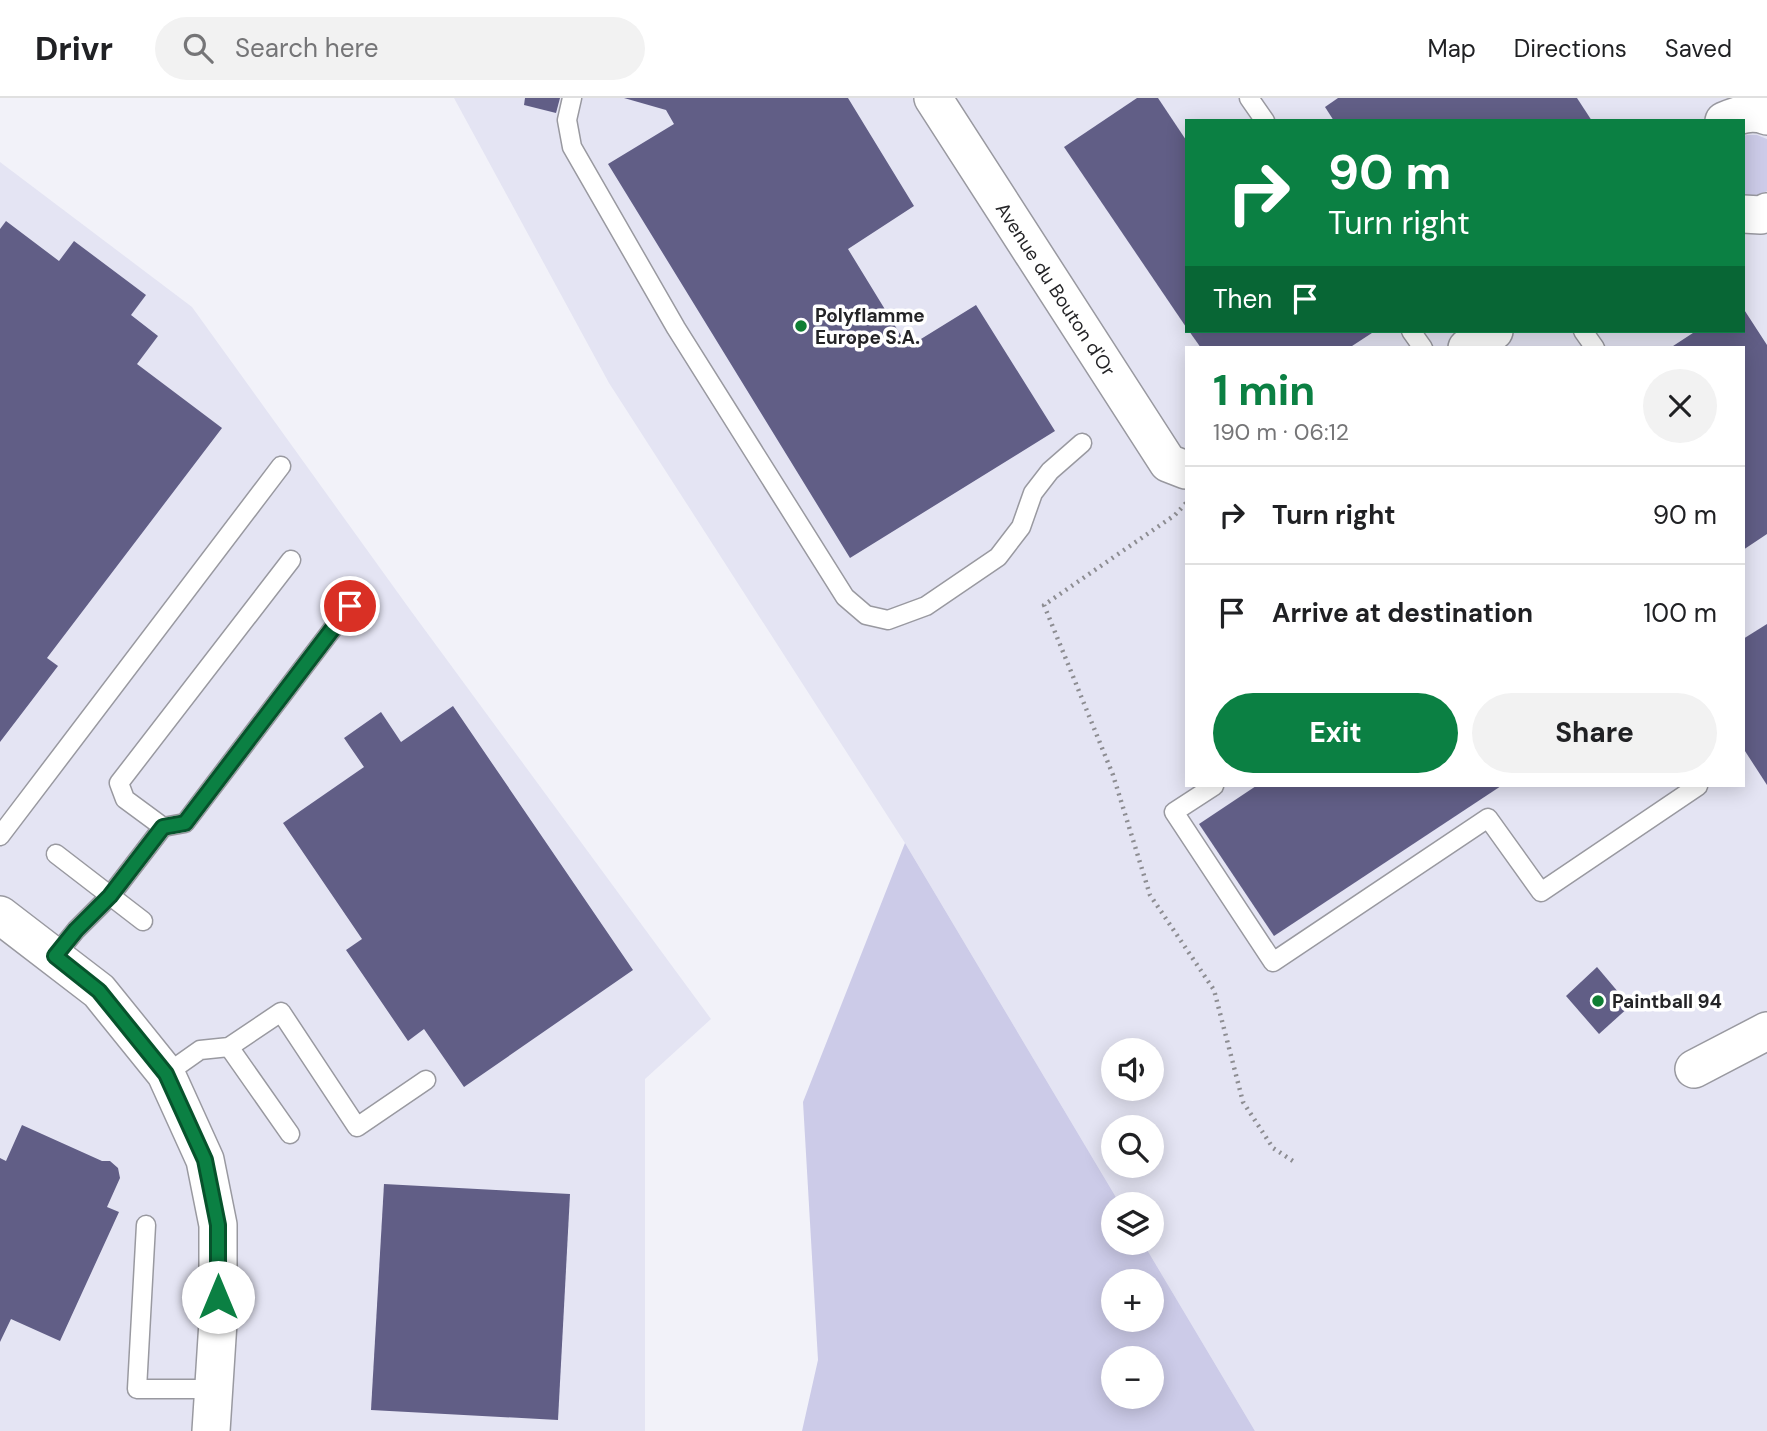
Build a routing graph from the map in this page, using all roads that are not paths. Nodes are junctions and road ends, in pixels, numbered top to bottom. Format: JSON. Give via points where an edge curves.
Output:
{"nodes":[{"id":1,"x":572,"y":98,"type":"edge"},
{"id":2,"x":933,"y":98,"type":"edge"},
{"id":3,"x":1249,"y":98,"type":"edge"},
{"id":4,"x":1706,"y":98,"type":"edge"},
{"id":5,"x":1767,"y":116,"type":"edge"},
{"id":6,"x":1264,"y":119,"type":"edge"},
{"id":7,"x":1722,"y":119,"type":"edge"},
{"id":8,"x":1728,"y":119,"type":"edge"},
{"id":9,"x":1767,"y":212,"type":"edge"},
{"id":10,"x":1745,"y":214,"type":"edge"},
{"id":11,"x":1491,"y":333,"type":"edge"},
{"id":12,"x":1470,"y":346,"type":"edge"},
{"id":13,"x":1082,"y":443,"type":"dead end"},
{"id":14,"x":281,"y":466,"type":"dead end"},
{"id":15,"x":1185,"y":470,"type":"edge"},
{"id":16,"x":291,"y":560,"type":"dead end"},
{"id":17,"x":350,"y":606,"type":"dead end"},
{"id":18,"x":1212,"y":787,"type":"edge"},
{"id":19,"x":1697,"y":787,"type":"edge"},
{"id":20,"x":163,"y":827,"type":"junction"},
{"id":21,"x":0,"y":836,"type":"edge"},
{"id":22,"x":55,"y":854,"type":"dead end"},
{"id":23,"x":110,"y":896,"type":"junction"},
{"id":24,"x":0,"y":915,"type":"edge"},
{"id":25,"x":143,"y":921,"type":"dead end"},
{"id":26,"x":55,"y":956,"type":"junction"},
{"id":27,"x":1767,"y":1031,"type":"edge"},
{"id":28,"x":229,"y":1047,"type":"junction"},
{"id":29,"x":1694,"y":1069,"type":"dead end"},
{"id":30,"x":166,"y":1074,"type":"junction"},
{"id":31,"x":426,"y":1080,"type":"dead end"},
{"id":32,"x":290,"y":1134,"type":"dead end"},
{"id":33,"x":146,"y":1225,"type":"dead end"},
{"id":34,"x":214,"y":1389,"type":"junction"},
{"id":35,"x":211,"y":1431,"type":"edge"}],
"edges":[{"from":1,"to":13,"type":"lane","via":[[567,120],[572,147],[676,328],[845,597],[866,615],[888,620],[926,606],[998,557],[1021,527],[1033,493]]},
{"from":2,"to":15,"type":"street","name":"Avenue du Bouton d'Or","via":[[1168,463]]},
{"from":3,"to":6,"type":"lane"},
{"from":4,"to":7,"type":"street"},
{"from":5,"to":8,"type":"street","via":[[1741,114]]},
{"from":9,"to":10,"type":"street"},
{"from":11,"to":12,"type":"street"},
{"from":14,"to":21,"type":"lane"},
{"from":16,"to":20,"type":"lane","via":[[119,782],[125,799]]},
{"from":17,"to":20,"type":"lane","via":[[185,823]]},
{"from":18,"to":19,"type":"lane","via":[[1174,812],[1273,962],[1488,818],[1541,892]]},
{"from":20,"to":23,"type":"lane"},
{"from":22,"to":23,"type":"lane"},
{"from":23,"to":25,"type":"lane"},
{"from":23,"to":26,"type":"lane"},
{"from":24,"to":26,"type":"street"},
{"from":26,"to":30,"type":"street","via":[[99,991]]},
{"from":27,"to":29,"type":"street"},
{"from":28,"to":30,"type":"lane","via":[[200,1050]]},
{"from":28,"to":31,"type":"lane","via":[[281,1012],[358,1127]]},
{"from":28,"to":32,"type":"lane"},
{"from":30,"to":34,"type":"street","via":[[205,1160],[218,1225]]},
{"from":33,"to":34,"type":"lane","via":[[136,1389]]},
{"from":34,"to":35,"type":"street"}]}
